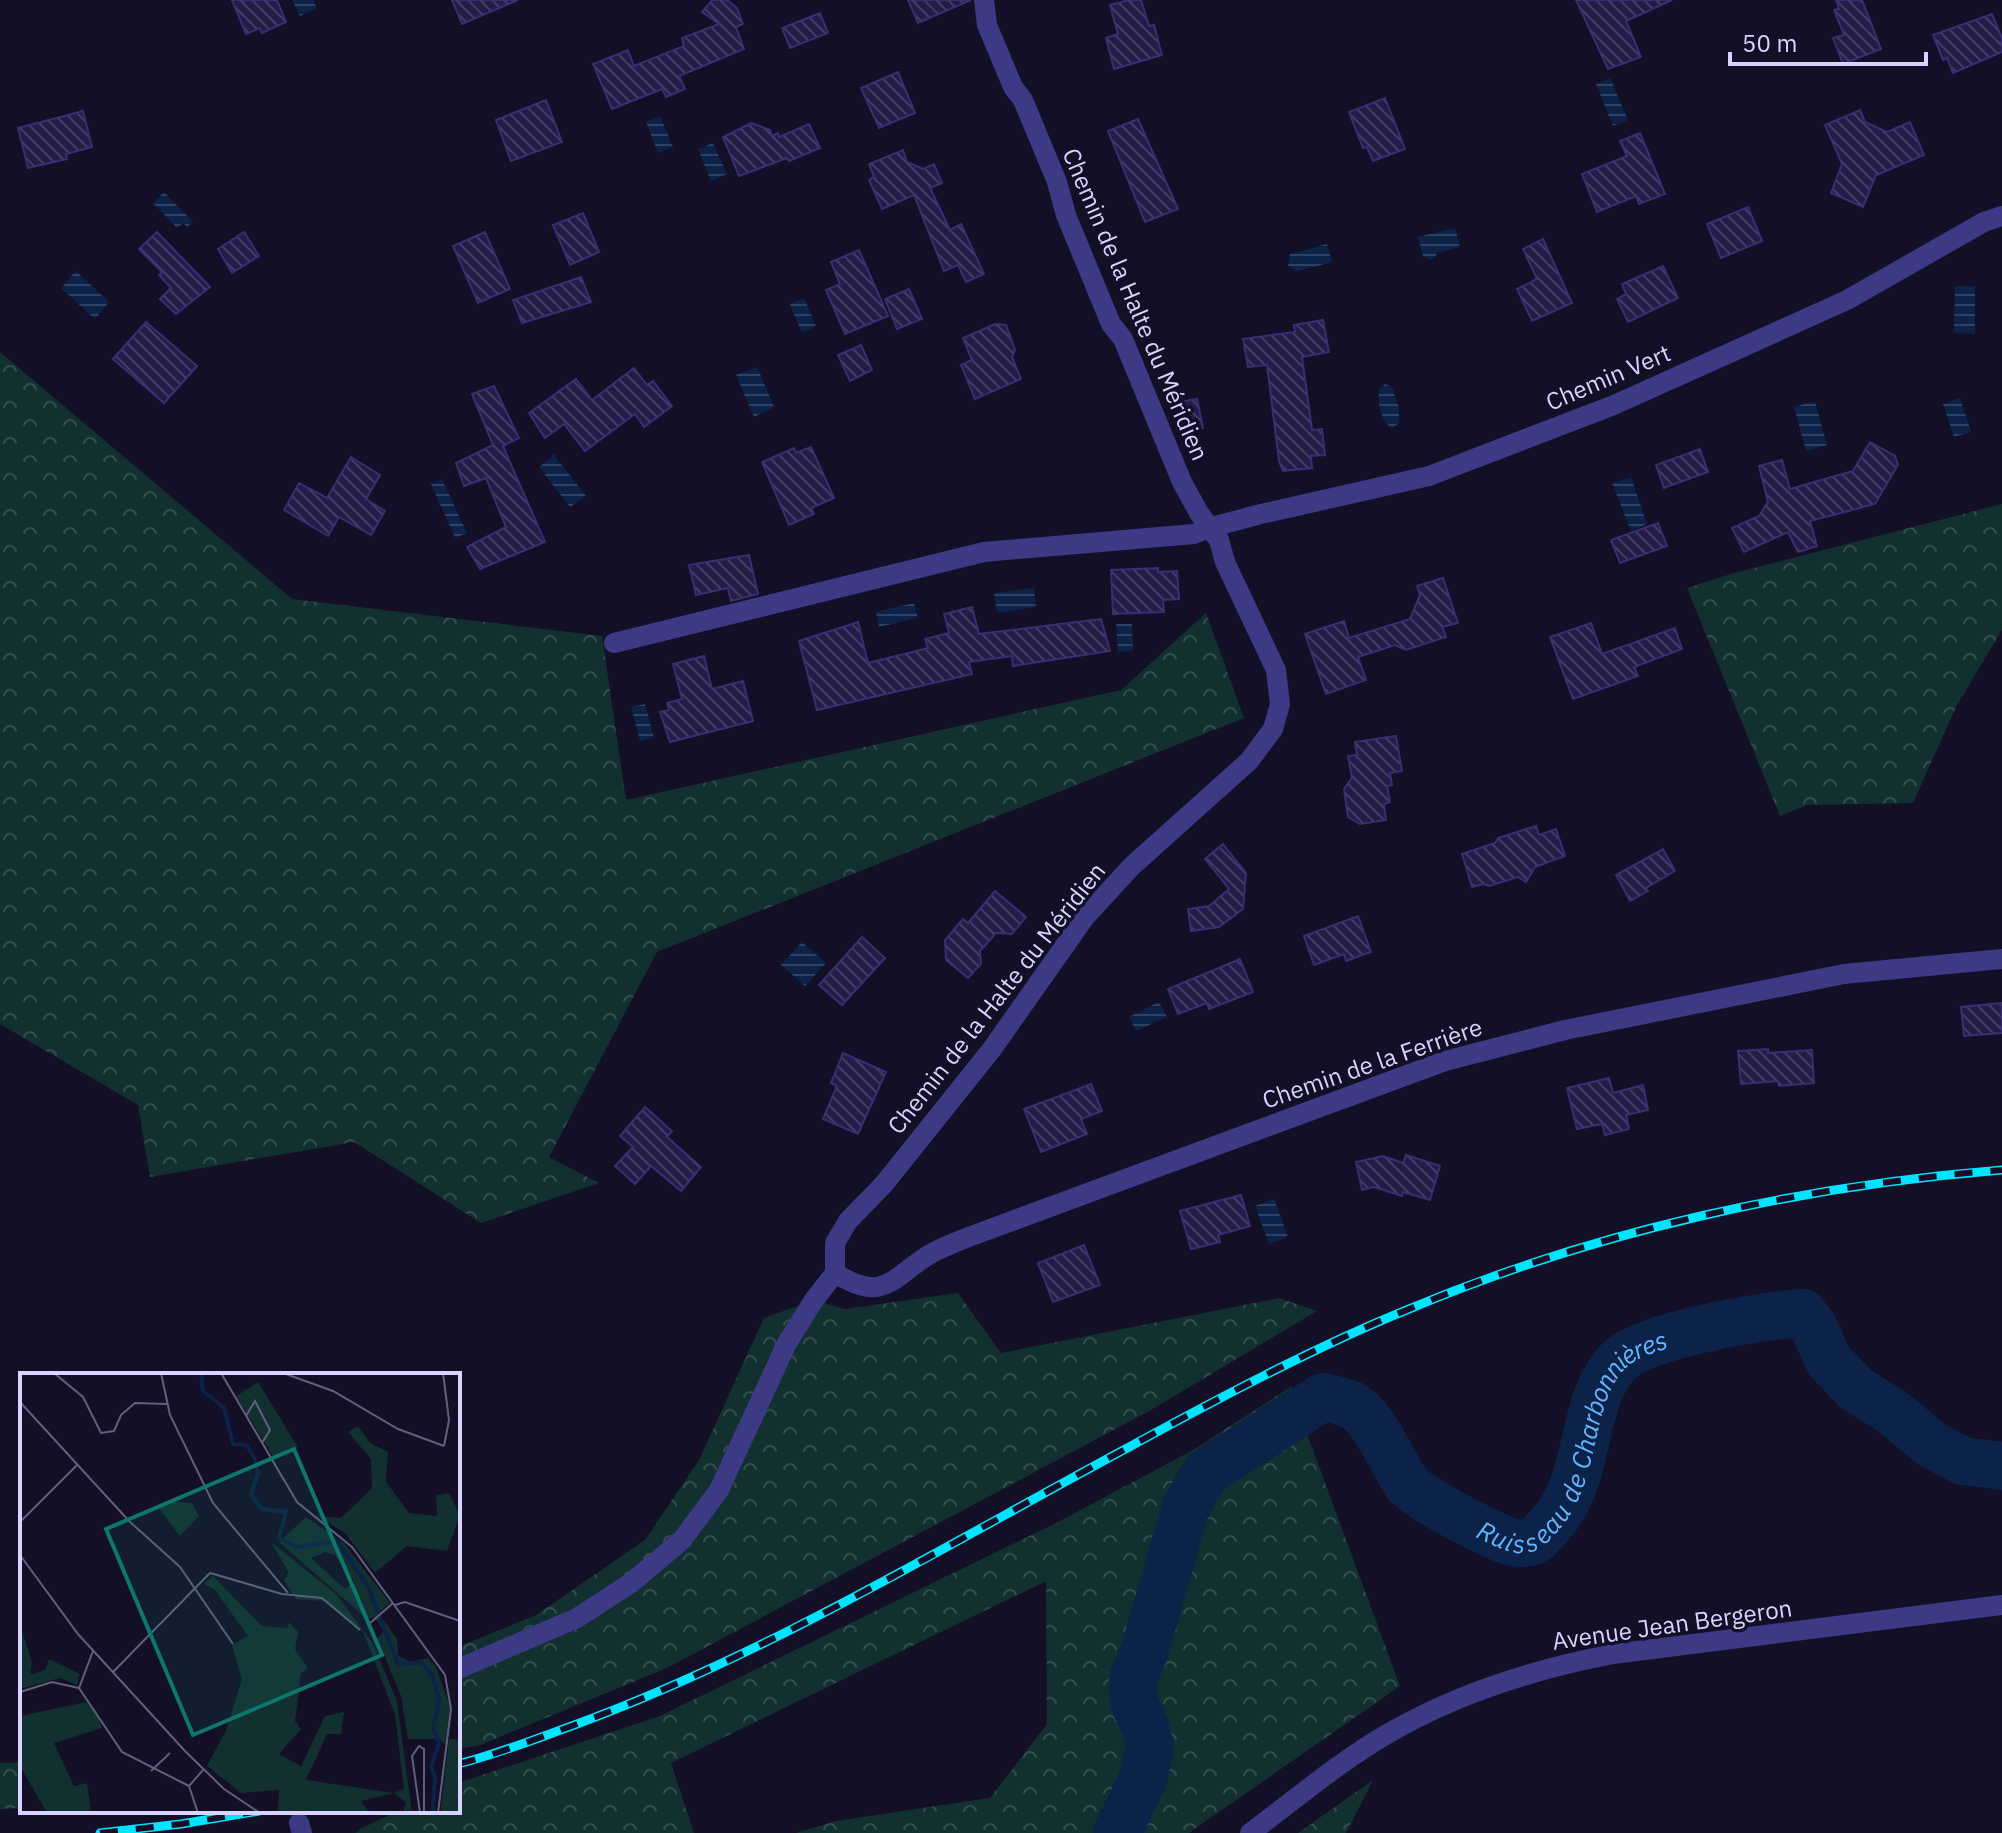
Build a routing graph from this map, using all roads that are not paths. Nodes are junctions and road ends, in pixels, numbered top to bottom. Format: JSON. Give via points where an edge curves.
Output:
{"nodes":[{"id":1,"x":984,"y":0,"type":"edge"},
{"id":2,"x":2002,"y":216,"type":"edge"},
{"id":3,"x":1212,"y":527,"type":"junction"},
{"id":4,"x":614,"y":643,"type":"dead end"},
{"id":5,"x":2002,"y":959,"type":"edge"},
{"id":6,"x":835,"y":1273,"type":"junction"},
{"id":7,"x":2002,"y":1605,"type":"edge"},
{"id":8,"x":460,"y":1668,"type":"edge"},
{"id":9,"x":1250,"y":1833,"type":"edge"}],
"edges":[{"from":1,"to":3,"type":"street","name":"Chemin de la Halte du Méridien","via":[[987,25],[1023,100],[1111,324],[1123,339],[1182,482]]},
{"from":2,"to":3,"type":"street","name":"Chemin Vert","via":[[1847,300],[1614,405],[1429,476]]},
{"from":3,"to":4,"type":"street","name":"Chemin Vert","via":[[1194,534],[984,552]]},
{"from":3,"to":6,"type":"street","name":"Chemin de la Halte du Méridien","via":[[1276,670],[1280,704],[1273,729],[1249,761],[1132,866],[1085,917],[992,1049],[848,1221],[835,1243]]},
{"from":5,"to":6,"type":"street","name":"Chemin de la Ferrière","via":[[1844,974],[1565,1030],[1445,1061],[974,1235],[932,1253],[878,1287],[863,1288]]},
{"from":6,"to":8,"type":"street","name":"Chemin de la Halte du Méridien","via":[[787,1343],[719,1490],[682,1540],[631,1583],[577,1618]]},
{"from":7,"to":9,"type":"street","name":"Avenue Jean Bergeron","via":[[1558,1664],[1478,1691],[1390,1733]]}]}
